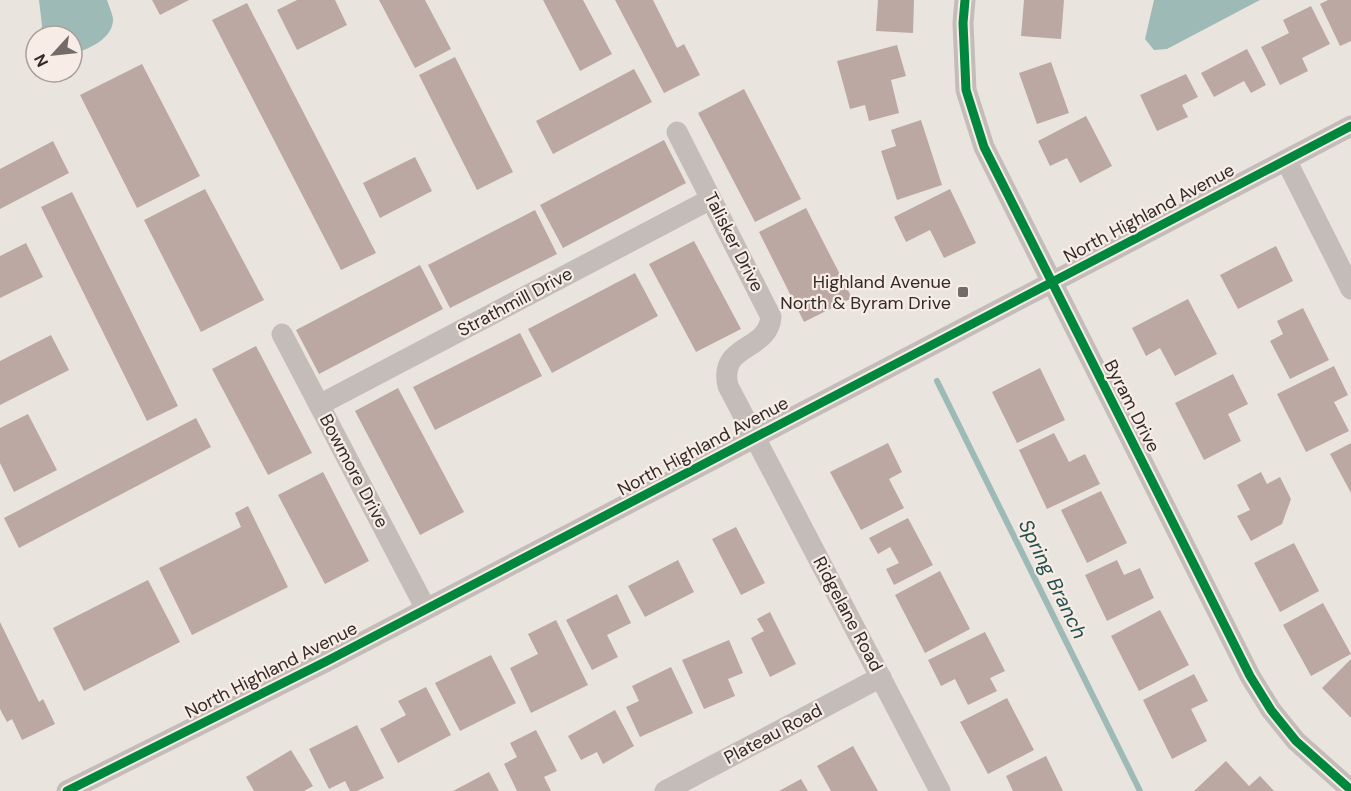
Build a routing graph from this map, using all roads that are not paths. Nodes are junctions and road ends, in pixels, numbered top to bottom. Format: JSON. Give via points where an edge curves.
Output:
{"nodes":[{"id":1,"x":965,"y":0,"type":"edge"},
{"id":2,"x":1351,"y":126,"type":"edge"},
{"id":3,"x":677,"y":132,"type":"dead end"},
{"id":4,"x":1286,"y":160,"type":"junction"},
{"id":5,"x":711,"y":199,"type":"junction"},
{"id":6,"x":1052,"y":282,"type":"junction"},
{"id":7,"x":1351,"y":289,"type":"edge"},
{"id":8,"x":282,"y":334,"type":"dead end"},
{"id":9,"x":319,"y":405,"type":"junction"},
{"id":10,"x":755,"y":437,"type":"junction"},
{"id":11,"x":426,"y":609,"type":"junction"},
{"id":12,"x":881,"y":677,"type":"junction"},
{"id":13,"x":1351,"y":790,"type":"edge"},
{"id":14,"x":67,"y":791,"type":"edge"},
{"id":15,"x":665,"y":791,"type":"edge"},
{"id":16,"x":940,"y":791,"type":"edge"}],
"edges":[{"from":1,"to":6,"type":"street","name":"Byram Drive","via":[[966,90],[984,147]]},
{"from":2,"to":4,"type":"street","name":"North Highland Avenue"},
{"from":3,"to":5,"type":"street","name":"Talisker Drive"},
{"from":4,"to":6,"type":"street","name":"North Highland Avenue"},
{"from":4,"to":7,"type":"street"},
{"from":5,"to":9,"type":"street","name":"Strathmill Drive"},
{"from":5,"to":10,"type":"street","name":"Talisker Drive","via":[[771,317],[765,335],[732,359],[726,377]]},
{"from":6,"to":10,"type":"street","name":"North Highland Avenue"},
{"from":6,"to":13,"type":"street","name":"Byram Drive","via":[[1250,676],[1296,741]]},
{"from":8,"to":9,"type":"street","name":"Bowmore Drive"},
{"from":9,"to":11,"type":"street","name":"Bowmore Drive"},
{"from":10,"to":11,"type":"street","name":"North Highland Avenue"},
{"from":10,"to":12,"type":"street","name":"Ridgelane Road"},
{"from":11,"to":14,"type":"street","name":"North Highland Avenue"},
{"from":12,"to":15,"type":"street","name":"Plateau Road"},
{"from":12,"to":16,"type":"street","name":"Ridgelane Road"}]}
